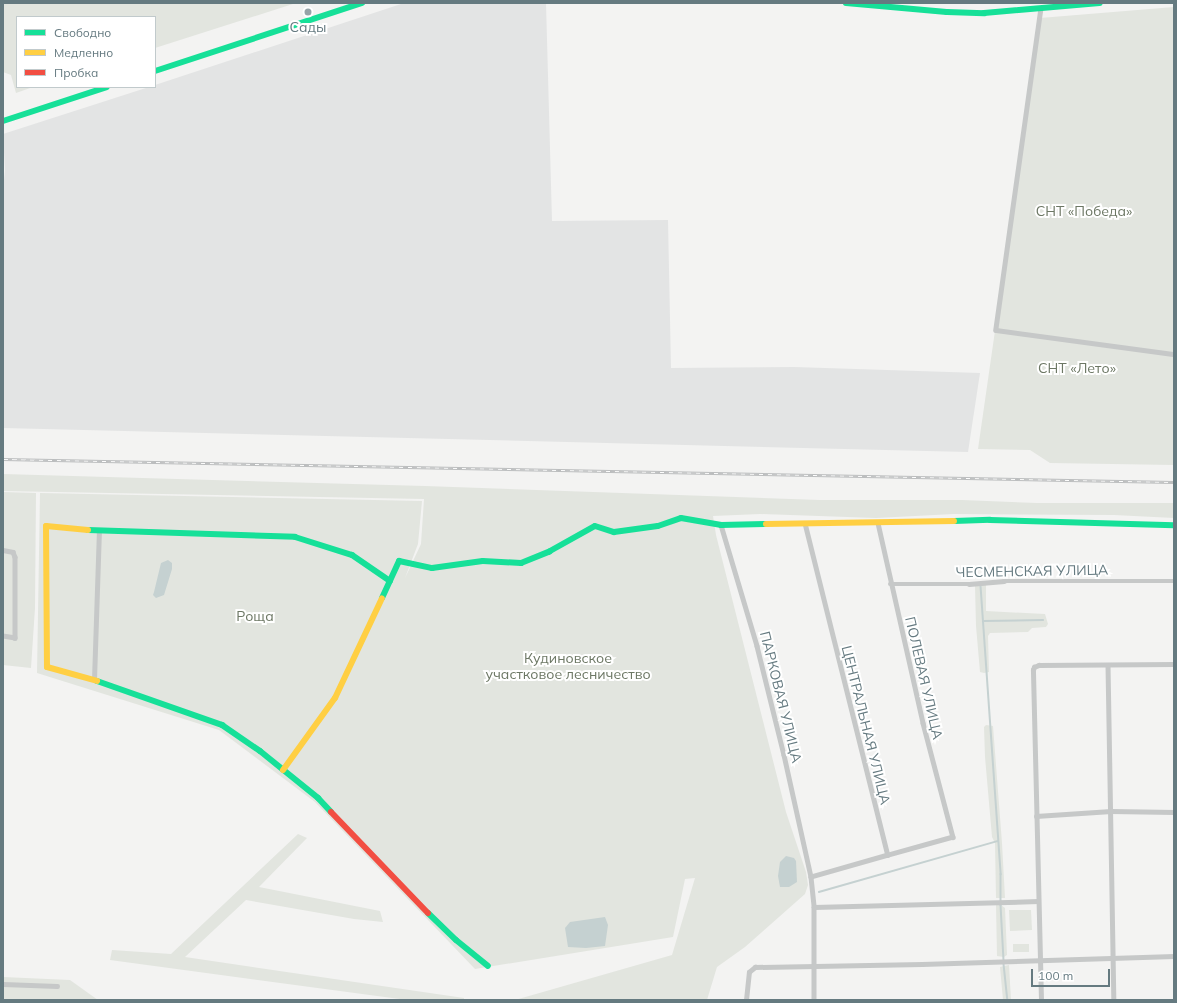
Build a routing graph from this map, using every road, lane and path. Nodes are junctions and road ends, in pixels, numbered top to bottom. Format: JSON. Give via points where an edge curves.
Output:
{"nodes":[{"id":1,"x":362,"y":3,"type":"edge"},
{"id":2,"x":846,"y":3,"type":"edge"},
{"id":3,"x":1100,"y":3,"type":"edge"},
{"id":4,"x":1041,"y":8,"type":"junction"},
{"id":5,"x":156,"y":71,"type":"edge"},
{"id":6,"x":104,"y":88,"type":"edge"},
{"id":7,"x":3,"y":121,"type":"edge"},
{"id":8,"x":1174,"y":354,"type":"edge"},
{"id":9,"x":806,"y":523,"type":"junction"},
{"id":10,"x":878,"y":523,"type":"junction"},
{"id":11,"x":720,"y":525,"type":"junction"},
{"id":12,"x":1174,"y":525,"type":"edge"},
{"id":13,"x":99,"y":531,"type":"junction"},
{"id":14,"x":3,"y":550,"type":"edge"},
{"id":15,"x":1174,"y":581,"type":"edge"},
{"id":16,"x":390,"y":582,"type":"junction"},
{"id":17,"x":890,"y":584,"type":"junction"},
{"id":18,"x":3,"y":636,"type":"edge"},
{"id":19,"x":1174,"y":664,"type":"edge"},
{"id":20,"x":1108,"y":665,"type":"junction"},
{"id":21,"x":94,"y":680,"type":"junction"},
{"id":22,"x":283,"y":770,"type":"junction"},
{"id":23,"x":1111,"y":811,"type":"junction"},
{"id":24,"x":1174,"y":812,"type":"edge"},
{"id":25,"x":1036,"y":816,"type":"junction"},
{"id":26,"x":888,"y":855,"type":"junction"},
{"id":27,"x":811,"y":877,"type":"junction"},
{"id":28,"x":1038,"y":901,"type":"junction"},
{"id":29,"x":814,"y":907,"type":"junction"},
{"id":30,"x":1174,"y":956,"type":"edge"},
{"id":31,"x":1113,"y":958,"type":"junction"},
{"id":32,"x":1041,"y":961,"type":"junction"},
{"id":33,"x":488,"y":966,"type":"dead end"},
{"id":34,"x":814,"y":966,"type":"junction"},
{"id":35,"x":3,"y":984,"type":"edge"},
{"id":36,"x":57,"y":986,"type":"dead end"},
{"id":37,"x":746,"y":1000,"type":"edge"},
{"id":38,"x":814,"y":1000,"type":"edge"},
{"id":39,"x":1041,"y":1000,"type":"edge"},
{"id":40,"x":1114,"y":1000,"type":"edge"}],
"edges":[{"from":1,"to":5,"type":"street"},
{"from":2,"to":4,"type":"street","via":[[984,13]]},
{"from":3,"to":4,"type":"street"},
{"from":4,"to":8,"type":"street","via":[[996,330]]},
{"from":6,"to":7,"type":"street"},
{"from":9,"to":10,"type":"street"},
{"from":9,"to":11,"type":"street"},
{"from":9,"to":26,"type":"street","name":"ЦЕНТРАЛЬНАЯ УЛИЦА"},
{"from":10,"to":12,"type":"street","via":[[990,520]]},
{"from":10,"to":17,"type":"street","name":"ПОЛЕВАЯ УЛИЦА"},
{"from":11,"to":16,"type":"street","via":[[681,518],[658,526],[614,532],[594,526],[521,563],[483,561],[432,568],[399,561]]},
{"from":11,"to":27,"type":"street","name":"ПАРКОВАЯ УЛИЦА","via":[[757,646]]},
{"from":13,"to":16,"type":"street","via":[[296,537],[352,555]]},
{"from":13,"to":21,"type":"street"},
{"from":13,"to":21,"type":"street","via":[[46,526],[47,667]]},
{"from":14,"to":18,"type":"street","via":[[13,552],[15,557],[15,638]]},
{"from":15,"to":17,"type":"street","name":"ЧЕСМЕНСКАЯ УЛИЦА"},
{"from":16,"to":22,"type":"street","via":[[335,698]]},
{"from":17,"to":26,"type":"street","name":"ПОЛЕВАЯ УЛИЦА","via":[[953,837]]},
{"from":19,"to":20,"type":"street"},
{"from":20,"to":23,"type":"street"},
{"from":20,"to":25,"type":"street","via":[[1034,667]]},
{"from":21,"to":22,"type":"street","via":[[222,725]]},
{"from":22,"to":33,"type":"street","via":[[318,798],[395,880],[456,940]]},
{"from":23,"to":24,"type":"street"},
{"from":23,"to":25,"type":"street"},
{"from":23,"to":31,"type":"street"},
{"from":25,"to":28,"type":"street"},
{"from":26,"to":27,"type":"street"},
{"from":27,"to":29,"type":"street","name":"ПАРКОВАЯ УЛИЦА"},
{"from":28,"to":29,"type":"street"},
{"from":28,"to":32,"type":"street"},
{"from":29,"to":34,"type":"street","name":"ПАРКОВАЯ УЛИЦА"},
{"from":30,"to":31,"type":"street"},
{"from":31,"to":32,"type":"street"},
{"from":31,"to":40,"type":"street"},
{"from":32,"to":34,"type":"street"},
{"from":32,"to":39,"type":"street"},
{"from":34,"to":37,"type":"street","via":[[751,969]]},
{"from":34,"to":38,"type":"street","name":"ПАРКОВАЯ УЛИЦА"},
{"from":35,"to":36,"type":"street"}]}
